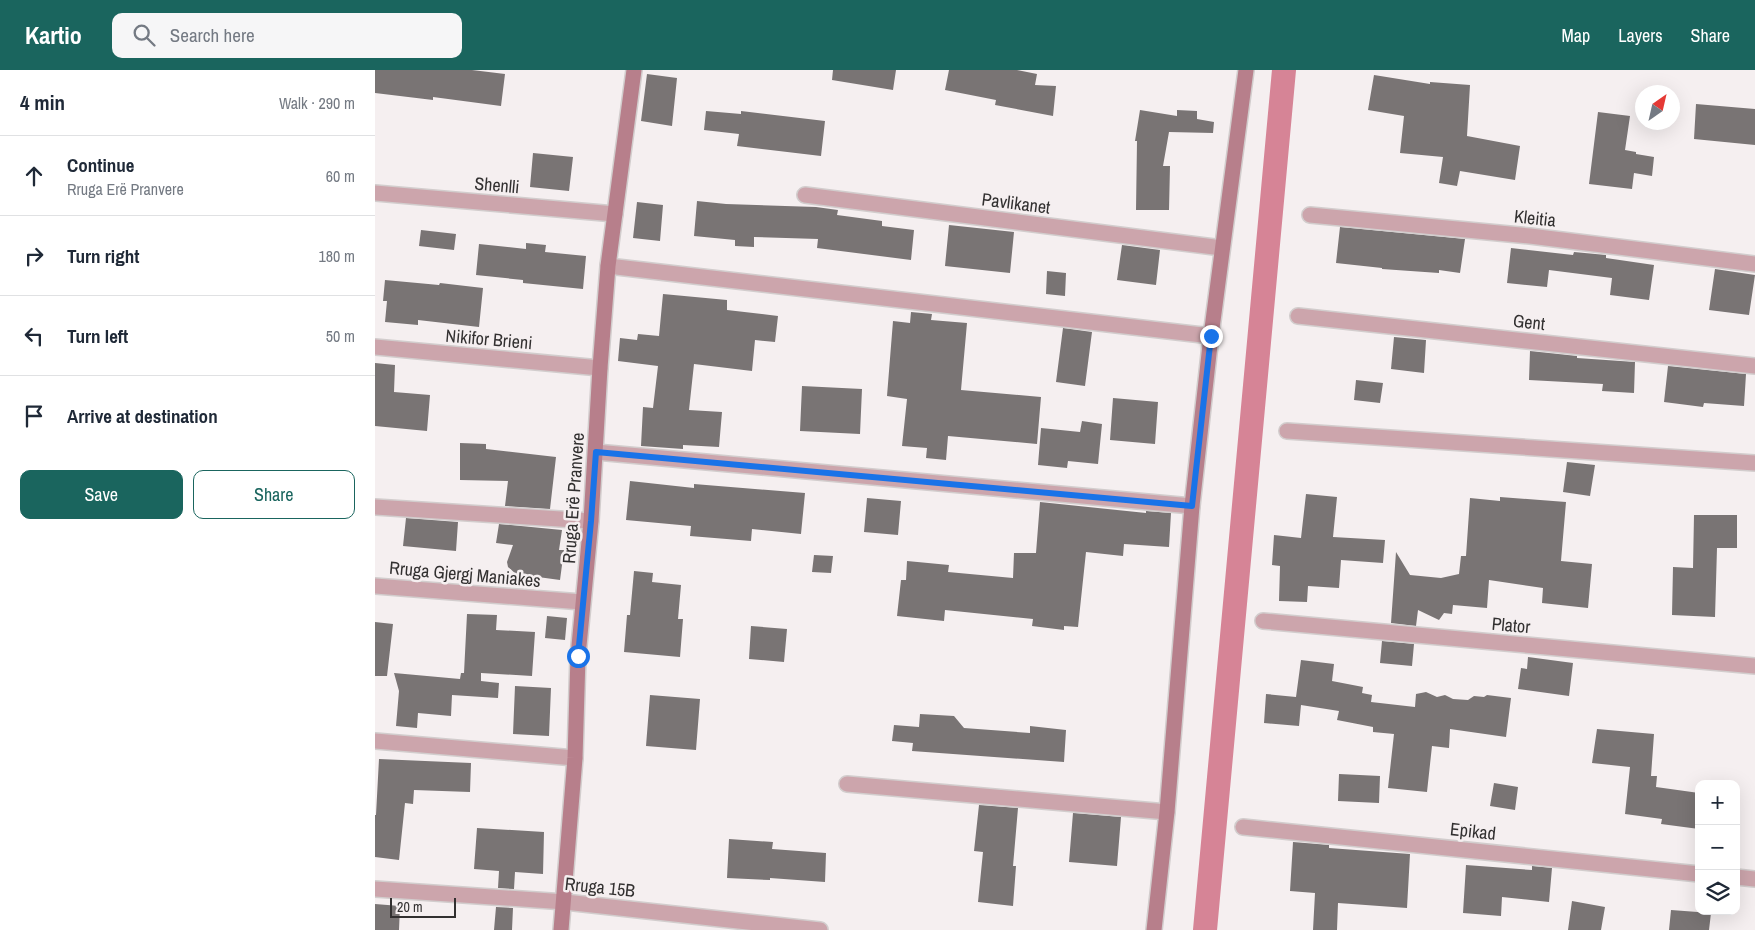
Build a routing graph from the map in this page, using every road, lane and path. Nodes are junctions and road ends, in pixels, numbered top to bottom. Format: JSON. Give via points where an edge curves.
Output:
{"nodes":[{"id":1,"x":634,"y":70,"type":"edge"},
{"id":2,"x":1246,"y":70,"type":"edge"},
{"id":3,"x":375,"y":193,"type":"edge"},
{"id":4,"x":805,"y":195,"type":"dead end"},
{"id":5,"x":615,"y":214,"type":"junction"},
{"id":6,"x":1310,"y":215,"type":"dead end"},
{"id":7,"x":1222,"y":248,"type":"junction"},
{"id":8,"x":1755,"y":264,"type":"edge"},
{"id":9,"x":608,"y":266,"type":"junction"},
{"id":10,"x":1298,"y":316,"type":"dead end"},
{"id":11,"x":1211,"y":336,"type":"junction"},
{"id":12,"x":375,"y":347,"type":"edge"},
{"id":13,"x":1755,"y":366,"type":"edge"},
{"id":14,"x":600,"y":368,"type":"junction"},
{"id":15,"x":1287,"y":431,"type":"dead end"},
{"id":16,"x":596,"y":452,"type":"junction"},
{"id":17,"x":1755,"y":463,"type":"edge"},
{"id":18,"x":1192,"y":506,"type":"junction"},
{"id":19,"x":375,"y":507,"type":"edge"},
{"id":20,"x":591,"y":521,"type":"junction"},
{"id":21,"x":375,"y":586,"type":"edge"},
{"id":22,"x":582,"y":602,"type":"junction"},
{"id":23,"x":1263,"y":622,"type":"dead end"},
{"id":24,"x":1755,"y":666,"type":"edge"},
{"id":25,"x":375,"y":741,"type":"edge"},
{"id":26,"x":575,"y":758,"type":"junction"},
{"id":27,"x":847,"y":784,"type":"dead end"},
{"id":28,"x":1167,"y":812,"type":"junction"},
{"id":29,"x":1243,"y":827,"type":"dead end"},
{"id":30,"x":1695,"y":874,"type":"edge"},
{"id":31,"x":1740,"y":877,"type":"edge"},
{"id":32,"x":1755,"y":879,"type":"edge"},
{"id":33,"x":375,"y":888,"type":"edge"},
{"id":34,"x":565,"y":902,"type":"junction"},
{"id":35,"x":561,"y":930,"type":"edge"},
{"id":36,"x":820,"y":930,"type":"edge"},
{"id":37,"x":1154,"y":930,"type":"edge"}],
"edges":[{"from":1,"to":5,"type":"street","name":"Rruga Erë Pranvere"},
{"from":2,"to":7,"type":"street"},
{"from":3,"to":5,"type":"street","name":"Shenlli"},
{"from":4,"to":7,"type":"street","name":"Pavlikanet"},
{"from":5,"to":9,"type":"street","name":"Rruga Erë Pranvere"},
{"from":6,"to":8,"type":"street","name":"Kleitia","via":[[1530,236]]},
{"from":7,"to":11,"type":"street"},
{"from":9,"to":11,"type":"street"},
{"from":9,"to":14,"type":"street","name":"Rruga Erë Pranvere"},
{"from":10,"to":13,"type":"street","name":"Gent"},
{"from":11,"to":18,"type":"street"},
{"from":12,"to":14,"type":"street","name":"Nikifor Brieni"},
{"from":14,"to":16,"type":"street","name":"Rruga Erë Pranvere"},
{"from":15,"to":17,"type":"street"},
{"from":16,"to":18,"type":"street"},
{"from":16,"to":20,"type":"street","name":"Rruga Erë Pranvere"},
{"from":18,"to":28,"type":"street"},
{"from":19,"to":20,"type":"street"},
{"from":20,"to":22,"type":"street","name":"Rruga Erë Pranvere"},
{"from":21,"to":22,"type":"street","name":"Rruga Gjergj Maniakes"},
{"from":22,"to":26,"type":"street","name":"Rruga Erë Pranvere"},
{"from":23,"to":24,"type":"street","name":"Plator"},
{"from":25,"to":26,"type":"street"},
{"from":26,"to":34,"type":"street","name":"Rruga Erë Pranvere"},
{"from":27,"to":28,"type":"street"},
{"from":28,"to":37,"type":"street"},
{"from":29,"to":30,"type":"street","name":"Epikad"},
{"from":31,"to":32,"type":"street"},
{"from":33,"to":34,"type":"street","name":"Rruga 15B"},
{"from":34,"to":35,"type":"street","name":"Rruga Erë Pranvere"},
{"from":34,"to":36,"type":"street","name":"Rruga 15B"}]}
